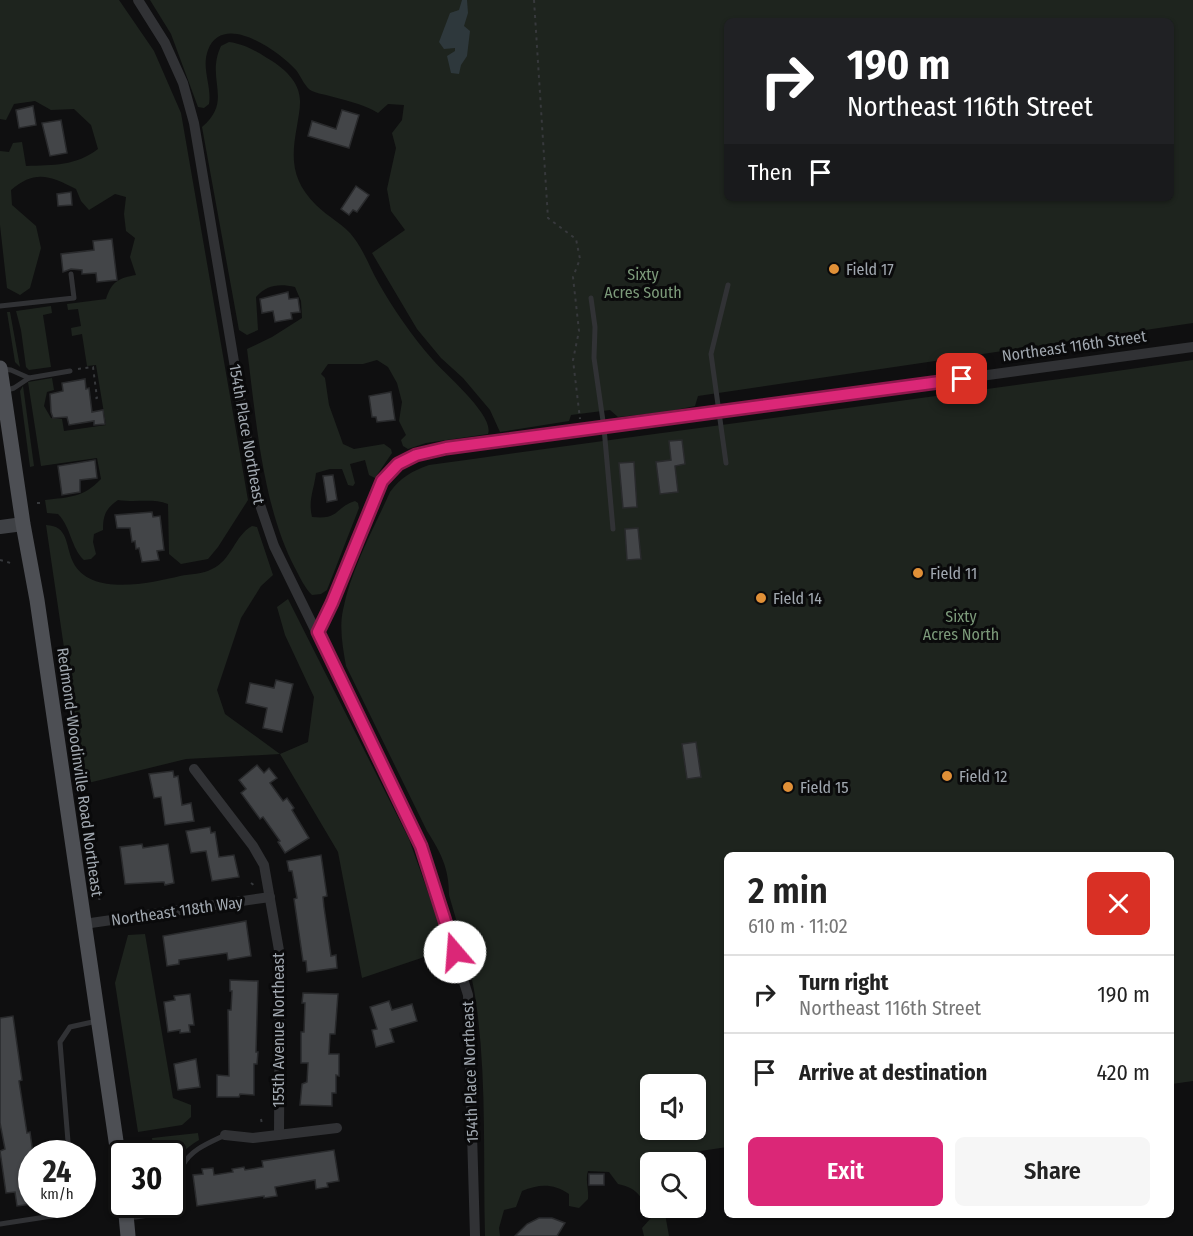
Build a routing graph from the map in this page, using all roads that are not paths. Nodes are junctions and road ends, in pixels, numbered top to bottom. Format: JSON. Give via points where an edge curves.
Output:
{"nodes":[{"id":1,"x":138,"y":0,"type":"edge"},
{"id":2,"x":71,"y":274,"type":"dead end"},
{"id":3,"x":728,"y":285,"type":"dead end"},
{"id":4,"x":591,"y":298,"type":"dead end"},
{"id":5,"x":0,"y":306,"type":"edge"},
{"id":6,"x":1193,"y":347,"type":"edge"},
{"id":7,"x":0,"y":369,"type":"edge"},
{"id":8,"x":70,"y":371,"type":"road end"},
{"id":9,"x":29,"y":378,"type":"junction"},
{"id":10,"x":3,"y":391,"type":"junction"},
{"id":11,"x":718,"y":412,"type":"junction"},
{"id":12,"x":604,"y":428,"type":"junction"},
{"id":13,"x":726,"y":463,"type":"dead end"},
{"id":14,"x":23,"y":524,"type":"junction"},
{"id":15,"x":0,"y":527,"type":"edge"},
{"id":16,"x":613,"y":529,"type":"dead end"},
{"id":17,"x":318,"y":632,"type":"junction"},
{"id":18,"x":194,"y":769,"type":"dead end"},
{"id":19,"x":270,"y":897,"type":"junction"},
{"id":20,"x":84,"y":924,"type":"junction"},
{"id":21,"x":98,"y":1020,"type":"junction"},
{"id":22,"x":337,"y":1128,"type":"dead end"},
{"id":23,"x":225,"y":1135,"type":"joint"},
{"id":24,"x":279,"y":1135,"type":"junction"},
{"id":25,"x":68,"y":1140,"type":"edge"},
{"id":26,"x":116,"y":1140,"type":"edge"},
{"id":27,"x":186,"y":1160,"type":"edge"},
{"id":28,"x":39,"y":1218,"type":"edge"},
{"id":29,"x":127,"y":1218,"type":"edge"},
{"id":30,"x":0,"y":1224,"type":"edge"},
{"id":31,"x":128,"y":1236,"type":"edge"},
{"id":32,"x":475,"y":1236,"type":"edge"}],
"edges":[{"from":1,"to":17,"type":"street","name":"154th Place Northeast","via":[[183,83],[194,123],[260,506],[274,546]]},
{"from":2,"to":5,"type":"lane","via":[[74,298]]},
{"from":3,"to":11,"type":"lane","via":[[711,354]]},
{"from":4,"to":12,"type":"lane"},
{"from":6,"to":11,"type":"street","name":"Northeast 116th Street"},
{"from":7,"to":9,"type":"lane"},
{"from":7,"to":10,"type":"main road","name":"Redmond-Woodinville Road Northeast"},
{"from":8,"to":9,"type":"lane"},
{"from":9,"to":10,"type":"lane"},
{"from":10,"to":14,"type":"main road","name":"Redmond-Woodinville Road Northeast"},
{"from":11,"to":12,"type":"street","name":"Northeast 116th Street"},
{"from":11,"to":13,"type":"lane"},
{"from":12,"to":16,"type":"lane"},
{"from":12,"to":17,"type":"street","name":"Northeast 116th Street","via":[[446,448],[398,464],[382,481]]},
{"from":14,"to":15,"type":"street"},
{"from":14,"to":20,"type":"main road","name":"Redmond-Woodinville Road Northeast"},
{"from":17,"to":32,"type":"street","name":"154th Place Northeast","via":[[421,846],[468,994]]},
{"from":18,"to":19,"type":"street","name":"155th Avenue Northeast","via":[[253,846],[264,865]]},
{"from":19,"to":20,"type":"street","name":"Northeast 118th Way"},
{"from":19,"to":24,"type":"street","name":"155th Avenue Northeast","via":[[280,956]]},
{"from":20,"to":21,"type":"main road","name":"Redmond-Woodinville Road Northeast"},
{"from":21,"to":25,"type":"lane","via":[[70,1027],[60,1042]]},
{"from":21,"to":26,"type":"main road","name":"Redmond-Woodinville Road Northeast"},
{"from":22,"to":24,"type":"street"},
{"from":23,"to":24,"type":"street"},
{"from":23,"to":27,"type":"lane"},
{"from":28,"to":30,"type":"lane"},
{"from":29,"to":31,"type":"main road"}]}
